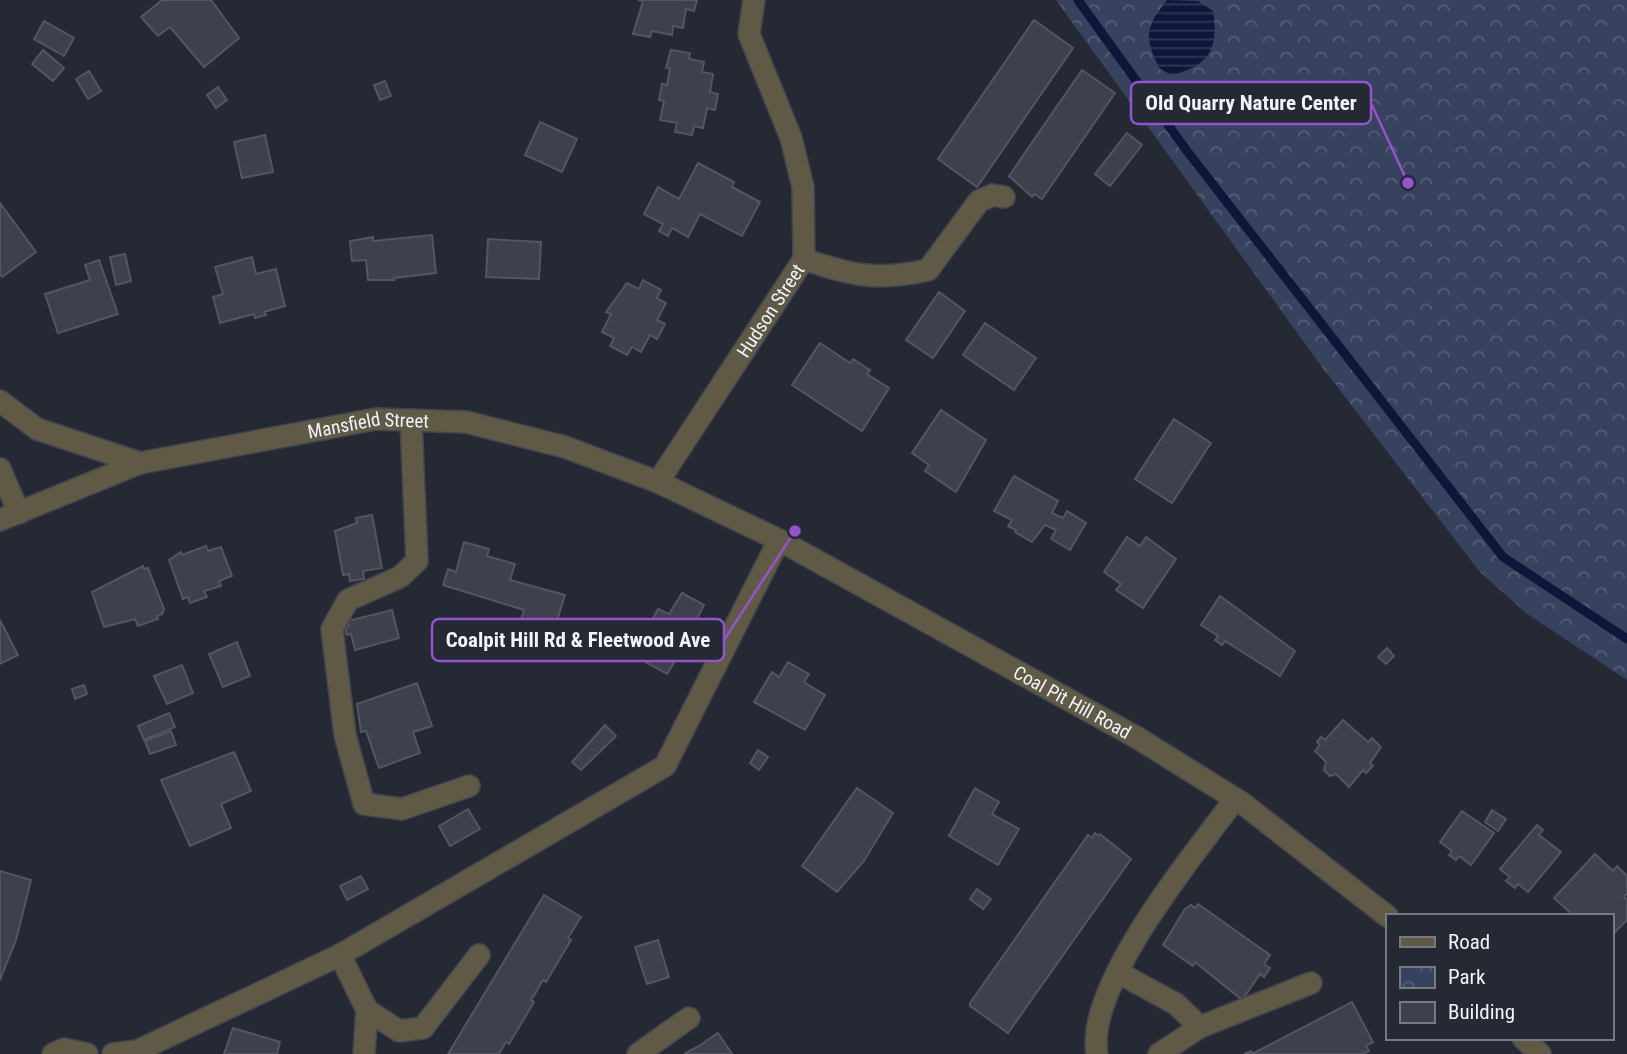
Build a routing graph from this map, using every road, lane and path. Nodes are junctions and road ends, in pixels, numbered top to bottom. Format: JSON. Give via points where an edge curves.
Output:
{"nodes":[{"id":1,"x":754,"y":0,"type":"edge"},
{"id":2,"x":1004,"y":197,"type":"dead end"},
{"id":3,"x":804,"y":259,"type":"junction"},
{"id":4,"x":0,"y":401,"type":"edge"},
{"id":5,"x":411,"y":421,"type":"junction"},
{"id":6,"x":140,"y":463,"type":"junction"},
{"id":7,"x":0,"y":468,"type":"edge"},
{"id":8,"x":658,"y":482,"type":"junction"},
{"id":9,"x":9,"y":516,"type":"edge"},
{"id":10,"x":734,"y":521,"type":"joint"},
{"id":11,"x":779,"y":540,"type":"junction"},
{"id":12,"x":469,"y":786,"type":"dead end"},
{"id":13,"x":1235,"y":799,"type":"junction"},
{"id":14,"x":1386,"y":915,"type":"edge"},
{"id":15,"x":340,"y":955,"type":"junction"},
{"id":16,"x":480,"y":955,"type":"dead end"},
{"id":17,"x":1119,"y":973,"type":"junction"},
{"id":18,"x":1311,"y":983,"type":"dead end"},
{"id":19,"x":367,"y":1010,"type":"junction"},
{"id":20,"x":688,"y":1018,"type":"dead end"},
{"id":21,"x":1200,"y":1027,"type":"junction"},
{"id":22,"x":362,"y":1053,"type":"edge"},
{"id":23,"x":54,"y":1054,"type":"edge"},
{"id":24,"x":87,"y":1054,"type":"edge"},
{"id":25,"x":113,"y":1054,"type":"edge"},
{"id":26,"x":638,"y":1054,"type":"edge"},
{"id":27,"x":1097,"y":1054,"type":"edge"},
{"id":28,"x":1159,"y":1054,"type":"edge"}],
"edges":[{"from":1,"to":3,"type":"street","name":"Hudson Street","via":[[749,34],[791,138],[803,187]]},
{"from":2,"to":3,"type":"street","via":[[993,195],[979,201],[928,270],[894,278],[849,275]]},
{"from":3,"to":8,"type":"street","name":"Hudson Street"},
{"from":4,"to":6,"type":"street","via":[[37,429]]},
{"from":5,"to":6,"type":"street","name":"Mansfield Street","via":[[376,419]]},
{"from":5,"to":8,"type":"street","name":"Mansfield Street","via":[[466,422],[565,447]]},
{"from":5,"to":12,"type":"street","via":[[417,561],[400,577],[348,600],[332,629],[345,735],[364,804],[402,809]]},
{"from":6,"to":9,"type":"street","name":"Mansfield Street"},
{"from":7,"to":9,"type":"street"},
{"from":8,"to":10,"type":"street","name":"Mansfield Street"},
{"from":10,"to":11,"type":"street","name":"Coal Pit Hill Road"},
{"from":11,"to":13,"type":"street","name":"Coal Pit Hill Road","via":[[1136,737]]},
{"from":11,"to":15,"type":"street","via":[[664,766]]},
{"from":13,"to":14,"type":"street","name":"Coal Pit Hill Road"},
{"from":13,"to":17,"type":"street","via":[[1138,932]]},
{"from":15,"to":19,"type":"street"},
{"from":15,"to":25,"type":"street","via":[[137,1051]]},
{"from":16,"to":19,"type":"street","via":[[424,1028],[399,1031]]},
{"from":17,"to":21,"type":"street","via":[[1176,1004]]},
{"from":17,"to":27,"type":"street","via":[[1098,1019]]},
{"from":18,"to":21,"type":"street"},
{"from":19,"to":22,"type":"street"},
{"from":20,"to":26,"type":"street"},
{"from":21,"to":28,"type":"street"},
{"from":23,"to":24,"type":"street","via":[[64,1049]]}]}
